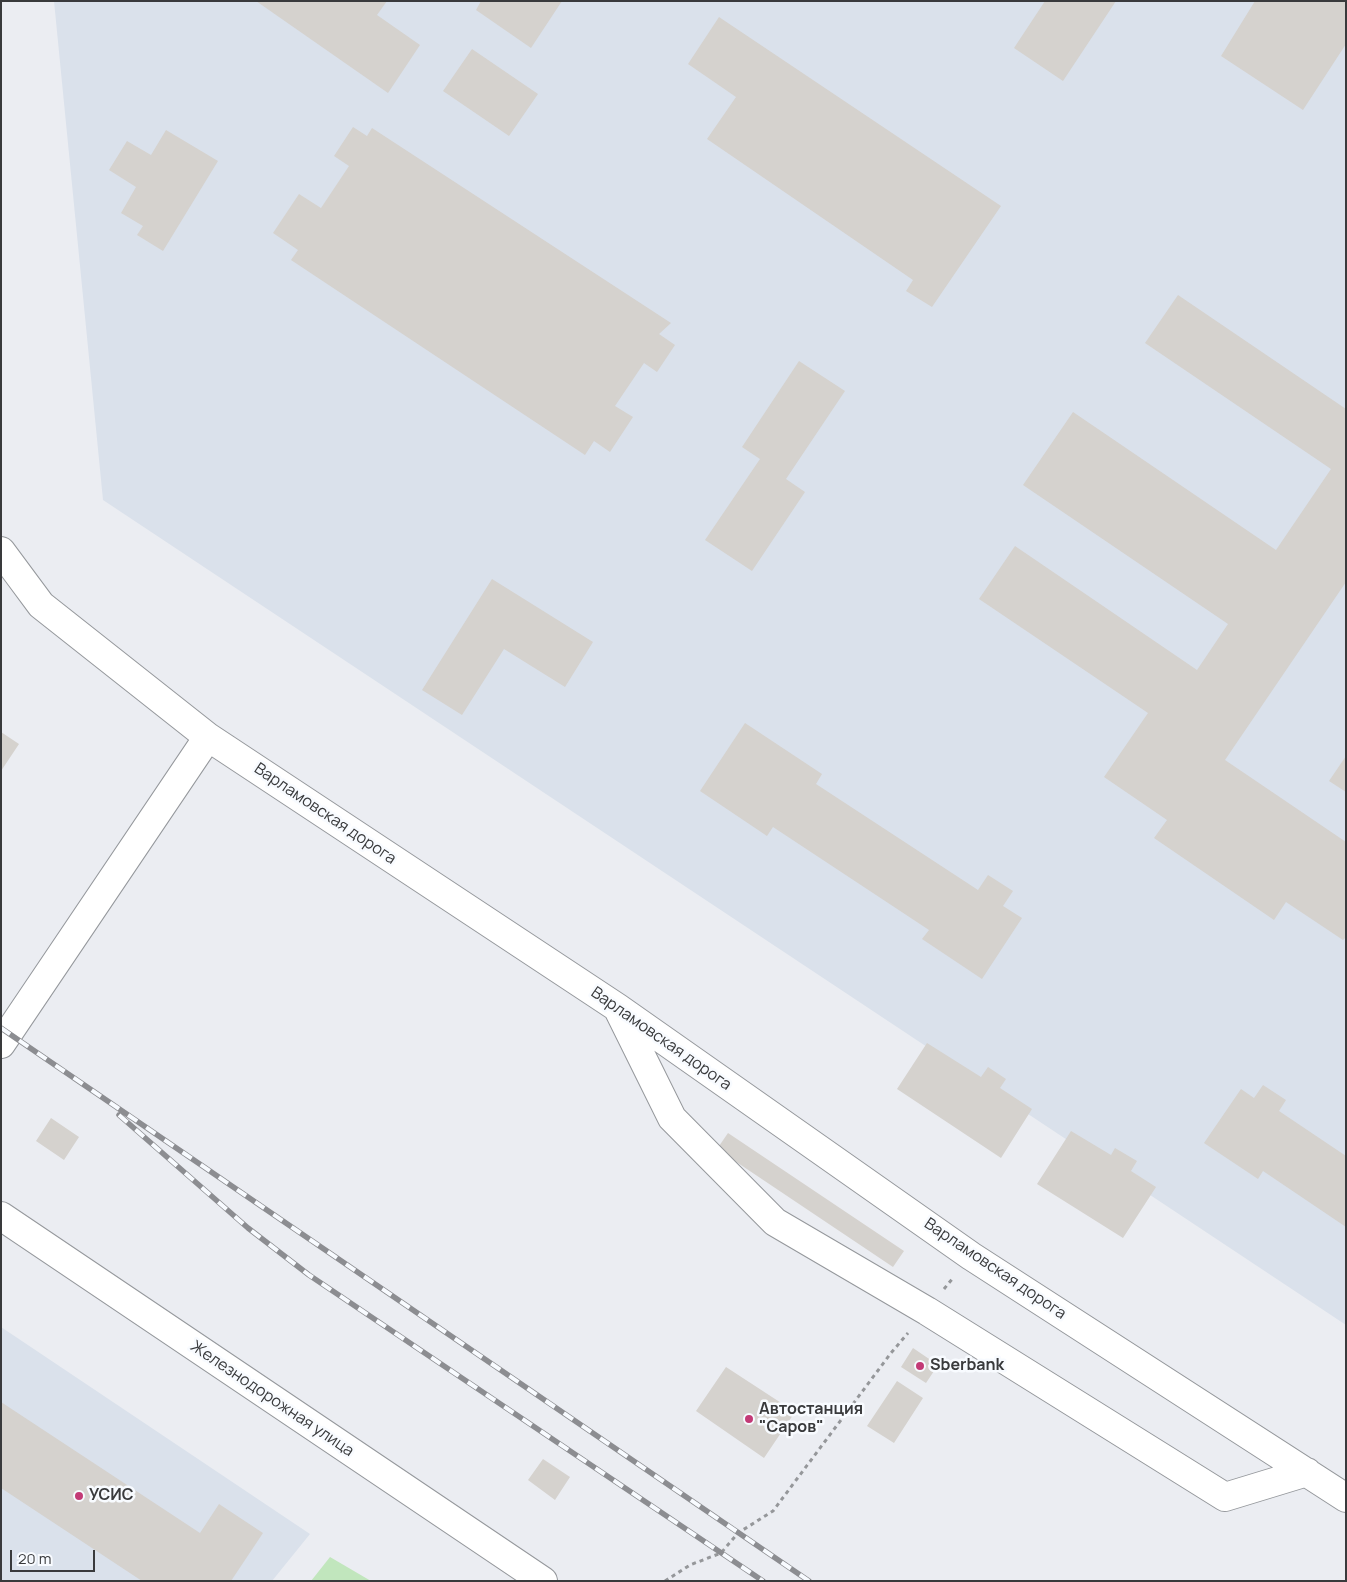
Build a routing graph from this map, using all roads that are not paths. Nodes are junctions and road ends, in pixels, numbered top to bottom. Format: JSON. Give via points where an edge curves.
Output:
{"nodes":[{"id":1,"x":1,"y":551,"type":"edge"},
{"id":2,"x":208,"y":736,"type":"junction"},
{"id":3,"x":618,"y":1008,"type":"junction"},
{"id":4,"x":1,"y":1044,"type":"edge"},
{"id":5,"x":1,"y":1216,"type":"edge"},
{"id":6,"x":1306,"y":1472,"type":"junction"},
{"id":7,"x":1346,"y":1498,"type":"edge"},
{"id":8,"x":543,"y":1581,"type":"edge"}],
"edges":[{"from":1,"to":2,"type":"street","name":"Варламовская дорога","via":[[41,605]]},
{"from":2,"to":3,"type":"street","name":"Варламовская дорога"},
{"from":2,"to":4,"type":"street"},
{"from":3,"to":6,"type":"street","name":"Варламовская дорога","via":[[971,1256]]},
{"from":3,"to":6,"type":"street","via":[[672,1118],[775,1222],[927,1311],[1225,1497]]},
{"from":5,"to":8,"type":"street","name":"Железнодорожная улица"},
{"from":6,"to":7,"type":"street","name":"Варламовская дорога"}]}
